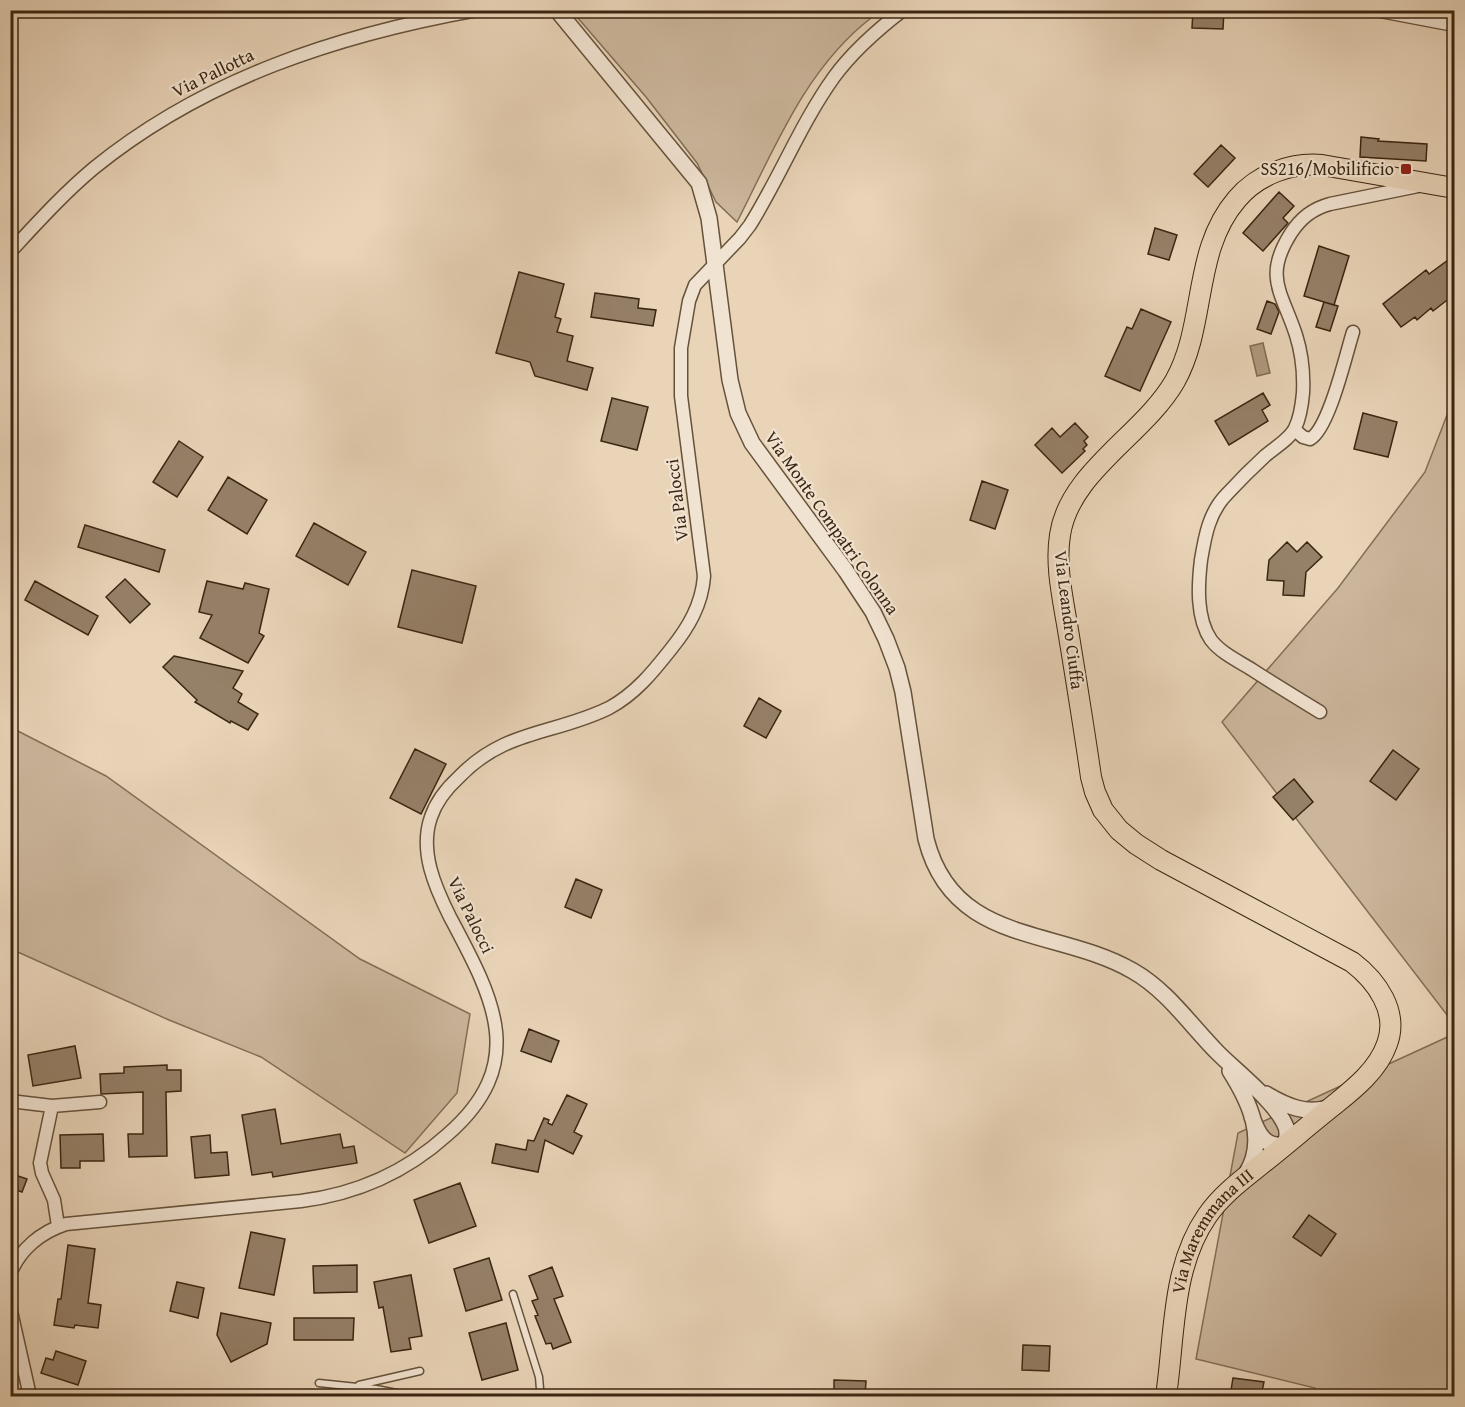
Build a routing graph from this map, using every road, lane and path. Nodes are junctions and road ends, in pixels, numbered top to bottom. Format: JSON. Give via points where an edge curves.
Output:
{"nodes":[{"id":1,"x":477,"y":10,"type":"edge"},
{"id":2,"x":557,"y":10,"type":"edge"},
{"id":3,"x":903,"y":10,"type":"edge"},
{"id":4,"x":1376,"y":10,"type":"edge"},
{"id":5,"x":1455,"y":25,"type":"edge"},
{"id":6,"x":1427,"y":184,"type":"junction"},
{"id":7,"x":1455,"y":188,"type":"edge"},
{"id":8,"x":10,"y":252,"type":"edge"},
{"id":9,"x":715,"y":262,"type":"junction"},
{"id":10,"x":1353,"y":332,"type":"dead end"},
{"id":11,"x":1295,"y":430,"type":"junction"},
{"id":12,"x":1320,"y":712,"type":"dead end"},
{"id":13,"x":1218,"y":1053,"type":"junction"},
{"id":14,"x":1248,"y":1082,"type":"junction"},
{"id":15,"x":10,"y":1101,"type":"edge"},
{"id":16,"x":100,"y":1102,"type":"dead end"},
{"id":17,"x":52,"y":1106,"type":"junction"},
{"id":18,"x":1331,"y":1107,"type":"junction"},
{"id":19,"x":1252,"y":1117,"type":"junction"},
{"id":20,"x":1286,"y":1145,"type":"junction"},
{"id":21,"x":1241,"y":1181,"type":"junction"},
{"id":22,"x":58,"y":1226,"type":"junction"},
{"id":23,"x":10,"y":1274,"type":"edge"},
{"id":24,"x":513,"y":1294,"type":"dead end"},
{"id":25,"x":10,"y":1306,"type":"edge"},
{"id":26,"x":24,"y":1371,"type":"junction"},
{"id":27,"x":420,"y":1371,"type":"dead end"},
{"id":28,"x":10,"y":1373,"type":"edge"},
{"id":29,"x":320,"y":1383,"type":"dead end"},
{"id":30,"x":354,"y":1386,"type":"junction"},
{"id":31,"x":30,"y":1396,"type":"edge"},
{"id":32,"x":412,"y":1396,"type":"edge"},
{"id":33,"x":538,"y":1396,"type":"edge"},
{"id":34,"x":1166,"y":1396,"type":"edge"}],
"edges":[{"from":1,"to":8,"type":"street","name":"Via Pallotta","via":[[325,46],[216,89],[151,126],[94,168]]},
{"from":2,"to":9,"type":"street","name":"Via Monte Compatri Colonna","via":[[696,178],[707,208]]},
{"from":3,"to":9,"type":"street","name":"Via Palocci","via":[[864,43],[834,77],[750,225]]},
{"from":4,"to":5,"type":"street"},
{"from":6,"to":7,"type":"main road","name":"Via Leandro Ciuffa"},
{"from":6,"to":11,"type":"street","via":[[1317,208],[1303,218],[1287,240],[1276,274],[1303,366],[1302,400]]},
{"from":6,"to":18,"type":"main road","name":"Via Leandro Ciuffa","via":[[1307,164],[1271,174],[1245,191],[1226,213],[1210,247],[1192,336],[1179,374],[1156,408],[1076,494],[1065,514],[1059,542],[1061,584],[1091,777],[1103,810],[1127,837],[1161,860],[1345,957],[1363,971],[1384,998],[1391,1028],[1388,1044],[1359,1084]]},
{"from":9,"to":13,"type":"street","name":"Via Monte Compatri Colonna","via":[[730,380],[745,430],[866,600],[892,653],[903,692],[926,839],[941,878],[961,901],[990,920],[1097,955],[1138,974],[1168,998]]},
{"from":9,"to":22,"type":"street","name":"Via Palocci","via":[[693,290],[681,355],[681,396],[704,576],[694,614],[679,640],[624,699],[596,714],[491,750],[450,786],[430,819],[428,851],[435,883],[482,977],[496,1026],[495,1066],[475,1106],[425,1154],[350,1191],[312,1199]]},
{"from":10,"to":11,"type":"street","via":[[1320,430],[1310,439]]},
{"from":11,"to":12,"type":"street","via":[[1216,508],[1203,553],[1200,601],[1208,634],[1220,649]]},
{"from":13,"to":14,"type":"street","name":"Via Monte Compatri Colonna"},
{"from":13,"to":19,"type":"street","name":"Via Monte Compatri Colonna","via":[[1240,1087]]},
{"from":14,"to":18,"type":"street","name":"Via Monte Compatri Colonna","via":[[1297,1109],[1317,1111]]},
{"from":14,"to":20,"type":"street","name":"Via Monte Compatri Colonna","via":[[1283,1122]]},
{"from":15,"to":17,"type":"street"},
{"from":16,"to":17,"type":"street"},
{"from":17,"to":22,"type":"street","via":[[40,1163],[54,1200]]},
{"from":18,"to":20,"type":"main road","name":"Via Maremmana III"},
{"from":19,"to":20,"type":"street","name":"Via Monte Compatri Colonna","via":[[1263,1140]]},
{"from":19,"to":21,"type":"street","name":"Via Monte Compatri Colonna","via":[[1256,1150]]},
{"from":20,"to":21,"type":"main road","name":"Via Maremmana III"},
{"from":21,"to":34,"type":"main road","name":"Via Maremmana III","via":[[1206,1216],[1187,1257],[1178,1293]]},
{"from":22,"to":23,"type":"street","name":"Via Palocci","via":[[27,1247]]},
{"from":24,"to":33,"type":"lane","via":[[539,1377]]},
{"from":25,"to":26,"type":"street"},
{"from":26,"to":28,"type":"street"},
{"from":26,"to":31,"type":"street"},
{"from":27,"to":30,"type":"lane"},
{"from":29,"to":30,"type":"lane"},
{"from":30,"to":32,"type":"lane"}]}
